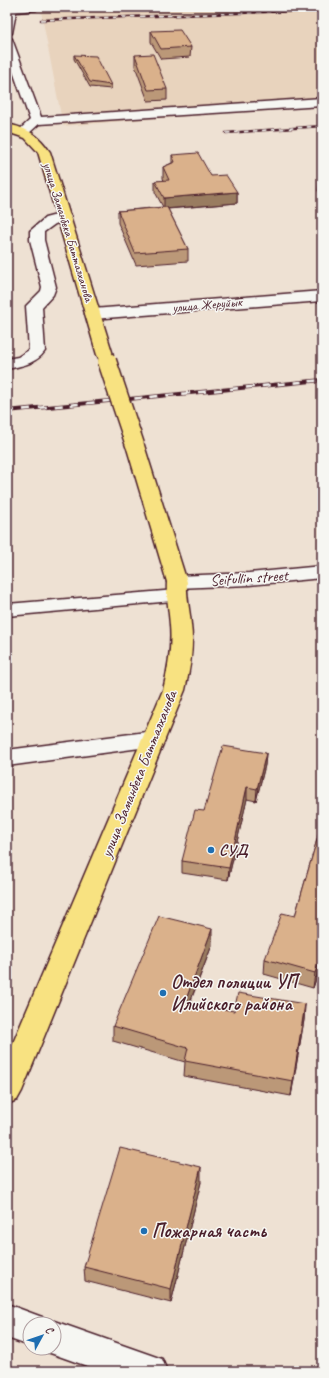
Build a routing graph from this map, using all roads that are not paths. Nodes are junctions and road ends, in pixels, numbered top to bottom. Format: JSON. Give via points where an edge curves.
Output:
{"nodes":[{"id":1,"x":36,"y":7,"type":"edge"},
{"id":2,"x":7,"y":33,"type":"edge"},
{"id":3,"x":7,"y":39,"type":"edge"},
{"id":4,"x":322,"y":102,"type":"edge"},
{"id":5,"x":36,"y":121,"type":"junction"},
{"id":6,"x":7,"y":128,"type":"edge"},
{"id":7,"x":23,"y":132,"type":"junction"},
{"id":8,"x":64,"y":217,"type":"junction"},
{"id":9,"x":321,"y":295,"type":"edge"},
{"id":10,"x":93,"y":314,"type":"junction"},
{"id":11,"x":7,"y":364,"type":"edge"},
{"id":12,"x":322,"y":572,"type":"edge"},
{"id":13,"x":176,"y":589,"type":"junction"},
{"id":14,"x":7,"y":610,"type":"edge"},
{"id":15,"x":154,"y":739,"type":"junction"},
{"id":16,"x":7,"y":758,"type":"edge"},
{"id":17,"x":7,"y":1091,"type":"edge"},
{"id":18,"x":7,"y":1321,"type":"edge"},
{"id":19,"x":22,"y":1326,"type":"edge"},
{"id":20,"x":62,"y":1341,"type":"edge"},
{"id":21,"x":150,"y":1371,"type":"edge"}],
"edges":[{"from":1,"to":2,"type":"street","via":[[11,10]]},
{"from":3,"to":5,"type":"street"},
{"from":4,"to":5,"type":"street"},
{"from":5,"to":7,"type":"street"},
{"from":6,"to":7,"type":"main road","name":"улица Заманбека Батталханова"},
{"from":7,"to":8,"type":"main road","name":"улица Заманбека Батталханова","via":[[32,137],[44,152]]},
{"from":8,"to":10,"type":"main road","name":"улица Заманбека Батталханова"},
{"from":8,"to":11,"type":"street","via":[[50,221],[37,231],[49,288],[34,306],[37,350],[20,362]]},
{"from":9,"to":10,"type":"street","name":"улица Жеруйык"},
{"from":10,"to":13,"type":"main road","name":"улица Заманбека Батталханова","bridge":true,"via":[[135,445]]},
{"from":12,"to":13,"type":"street","name":"Seifullin street"},
{"from":13,"to":14,"type":"street","name":"Seifullin street"},
{"from":13,"to":15,"type":"main road","name":"улица Заманбека Батталханова","via":[[181,626],[180,665],[174,690]]},
{"from":15,"to":16,"type":"street"},
{"from":15,"to":17,"type":"main road","name":"улица Заманбека Батталханова"},
{"from":18,"to":19,"type":"street"},
{"from":20,"to":21,"type":"street"}]}
